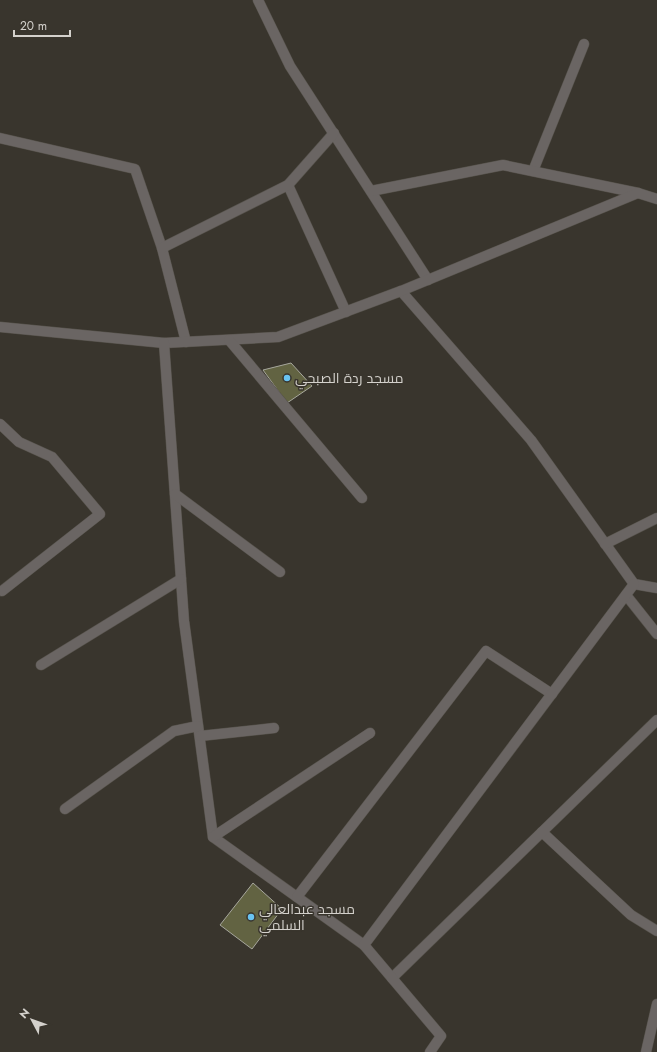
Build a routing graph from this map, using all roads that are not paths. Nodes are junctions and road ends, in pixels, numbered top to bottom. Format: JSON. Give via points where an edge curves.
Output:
{"nodes":[{"id":1,"x":258,"y":0,"type":"edge"},
{"id":2,"x":584,"y":44,"type":"dead end"},
{"id":3,"x":334,"y":133,"type":"junction"},
{"id":4,"x":0,"y":138,"type":"edge"},
{"id":5,"x":533,"y":171,"type":"junction"},
{"id":6,"x":288,"y":185,"type":"junction"},
{"id":7,"x":371,"y":191,"type":"junction"},
{"id":8,"x":638,"y":193,"type":"junction"},
{"id":9,"x":657,"y":199,"type":"edge"},
{"id":10,"x":162,"y":248,"type":"junction"},
{"id":11,"x":428,"y":280,"type":"junction"},
{"id":12,"x":401,"y":291,"type":"junction"},
{"id":13,"x":346,"y":312,"type":"junction"},
{"id":14,"x":0,"y":327,"type":"edge"},
{"id":15,"x":228,"y":340,"type":"junction"},
{"id":16,"x":186,"y":342,"type":"junction"},
{"id":17,"x":164,"y":343,"type":"junction"},
{"id":18,"x":0,"y":424,"type":"edge"},
{"id":19,"x":175,"y":494,"type":"junction"},
{"id":20,"x":362,"y":498,"type":"dead end"},
{"id":21,"x":657,"y":518,"type":"edge"},
{"id":22,"x":605,"y":544,"type":"junction"},
{"id":23,"x":280,"y":572,"type":"dead end"},
{"id":24,"x":181,"y":579,"type":"junction"},
{"id":25,"x":634,"y":584,"type":"junction"},
{"id":26,"x":657,"y":588,"type":"edge"},
{"id":27,"x":2,"y":591,"type":"dead end"},
{"id":28,"x":626,"y":595,"type":"junction"},
{"id":29,"x":657,"y":634,"type":"edge"},
{"id":30,"x":41,"y":665,"type":"dead end"},
{"id":31,"x":552,"y":694,"type":"junction"},
{"id":32,"x":657,"y":720,"type":"edge"},
{"id":33,"x":274,"y":728,"type":"dead end"},
{"id":34,"x":199,"y":731,"type":"junction"},
{"id":35,"x":370,"y":733,"type":"dead end"},
{"id":36,"x":65,"y":809,"type":"dead end"},
{"id":37,"x":542,"y":832,"type":"junction"},
{"id":38,"x":213,"y":837,"type":"junction"},
{"id":39,"x":297,"y":897,"type":"junction"},
{"id":40,"x":657,"y":931,"type":"edge"},
{"id":41,"x":364,"y":945,"type":"junction"},
{"id":42,"x":392,"y":978,"type":"junction"},
{"id":43,"x":657,"y":1004,"type":"edge"},
{"id":44,"x":430,"y":1052,"type":"edge"},
{"id":45,"x":646,"y":1052,"type":"edge"}],
"edges":[{"from":1,"to":3,"type":"street","via":[[290,66]]},
{"from":2,"to":5,"type":"street"},
{"from":3,"to":6,"type":"street"},
{"from":3,"to":7,"type":"street"},
{"from":4,"to":10,"type":"street","via":[[135,169]]},
{"from":5,"to":7,"type":"street","via":[[503,165]]},
{"from":5,"to":8,"type":"street"},
{"from":6,"to":10,"type":"street"},
{"from":6,"to":13,"type":"street"},
{"from":7,"to":11,"type":"street"},
{"from":8,"to":9,"type":"street"},
{"from":8,"to":11,"type":"street"},
{"from":10,"to":16,"type":"street"},
{"from":11,"to":12,"type":"street"},
{"from":12,"to":13,"type":"street"},
{"from":12,"to":22,"type":"street","via":[[531,440]]},
{"from":13,"to":15,"type":"street","via":[[278,337]]},
{"from":14,"to":17,"type":"street"},
{"from":15,"to":16,"type":"street"},
{"from":15,"to":20,"type":"street"},
{"from":16,"to":17,"type":"street"},
{"from":17,"to":19,"type":"street"},
{"from":18,"to":27,"type":"street","via":[[19,442],[52,456],[100,514]]},
{"from":19,"to":23,"type":"street"},
{"from":19,"to":24,"type":"street"},
{"from":21,"to":22,"type":"street"},
{"from":22,"to":25,"type":"street"},
{"from":24,"to":30,"type":"street"},
{"from":24,"to":34,"type":"street"},
{"from":25,"to":26,"type":"street"},
{"from":25,"to":28,"type":"street"},
{"from":28,"to":29,"type":"street"},
{"from":28,"to":31,"type":"street"},
{"from":31,"to":39,"type":"street","via":[[486,651]]},
{"from":31,"to":41,"type":"street"},
{"from":32,"to":37,"type":"street"},
{"from":33,"to":34,"type":"street"},
{"from":34,"to":36,"type":"street","via":[[174,731]]},
{"from":34,"to":38,"type":"street"},
{"from":35,"to":38,"type":"street"},
{"from":37,"to":40,"type":"street","via":[[631,916]]},
{"from":37,"to":42,"type":"street"},
{"from":38,"to":39,"type":"street"},
{"from":39,"to":41,"type":"street"},
{"from":41,"to":42,"type":"street"},
{"from":42,"to":44,"type":"street","via":[[441,1036]]},
{"from":43,"to":45,"type":"street"}]}
